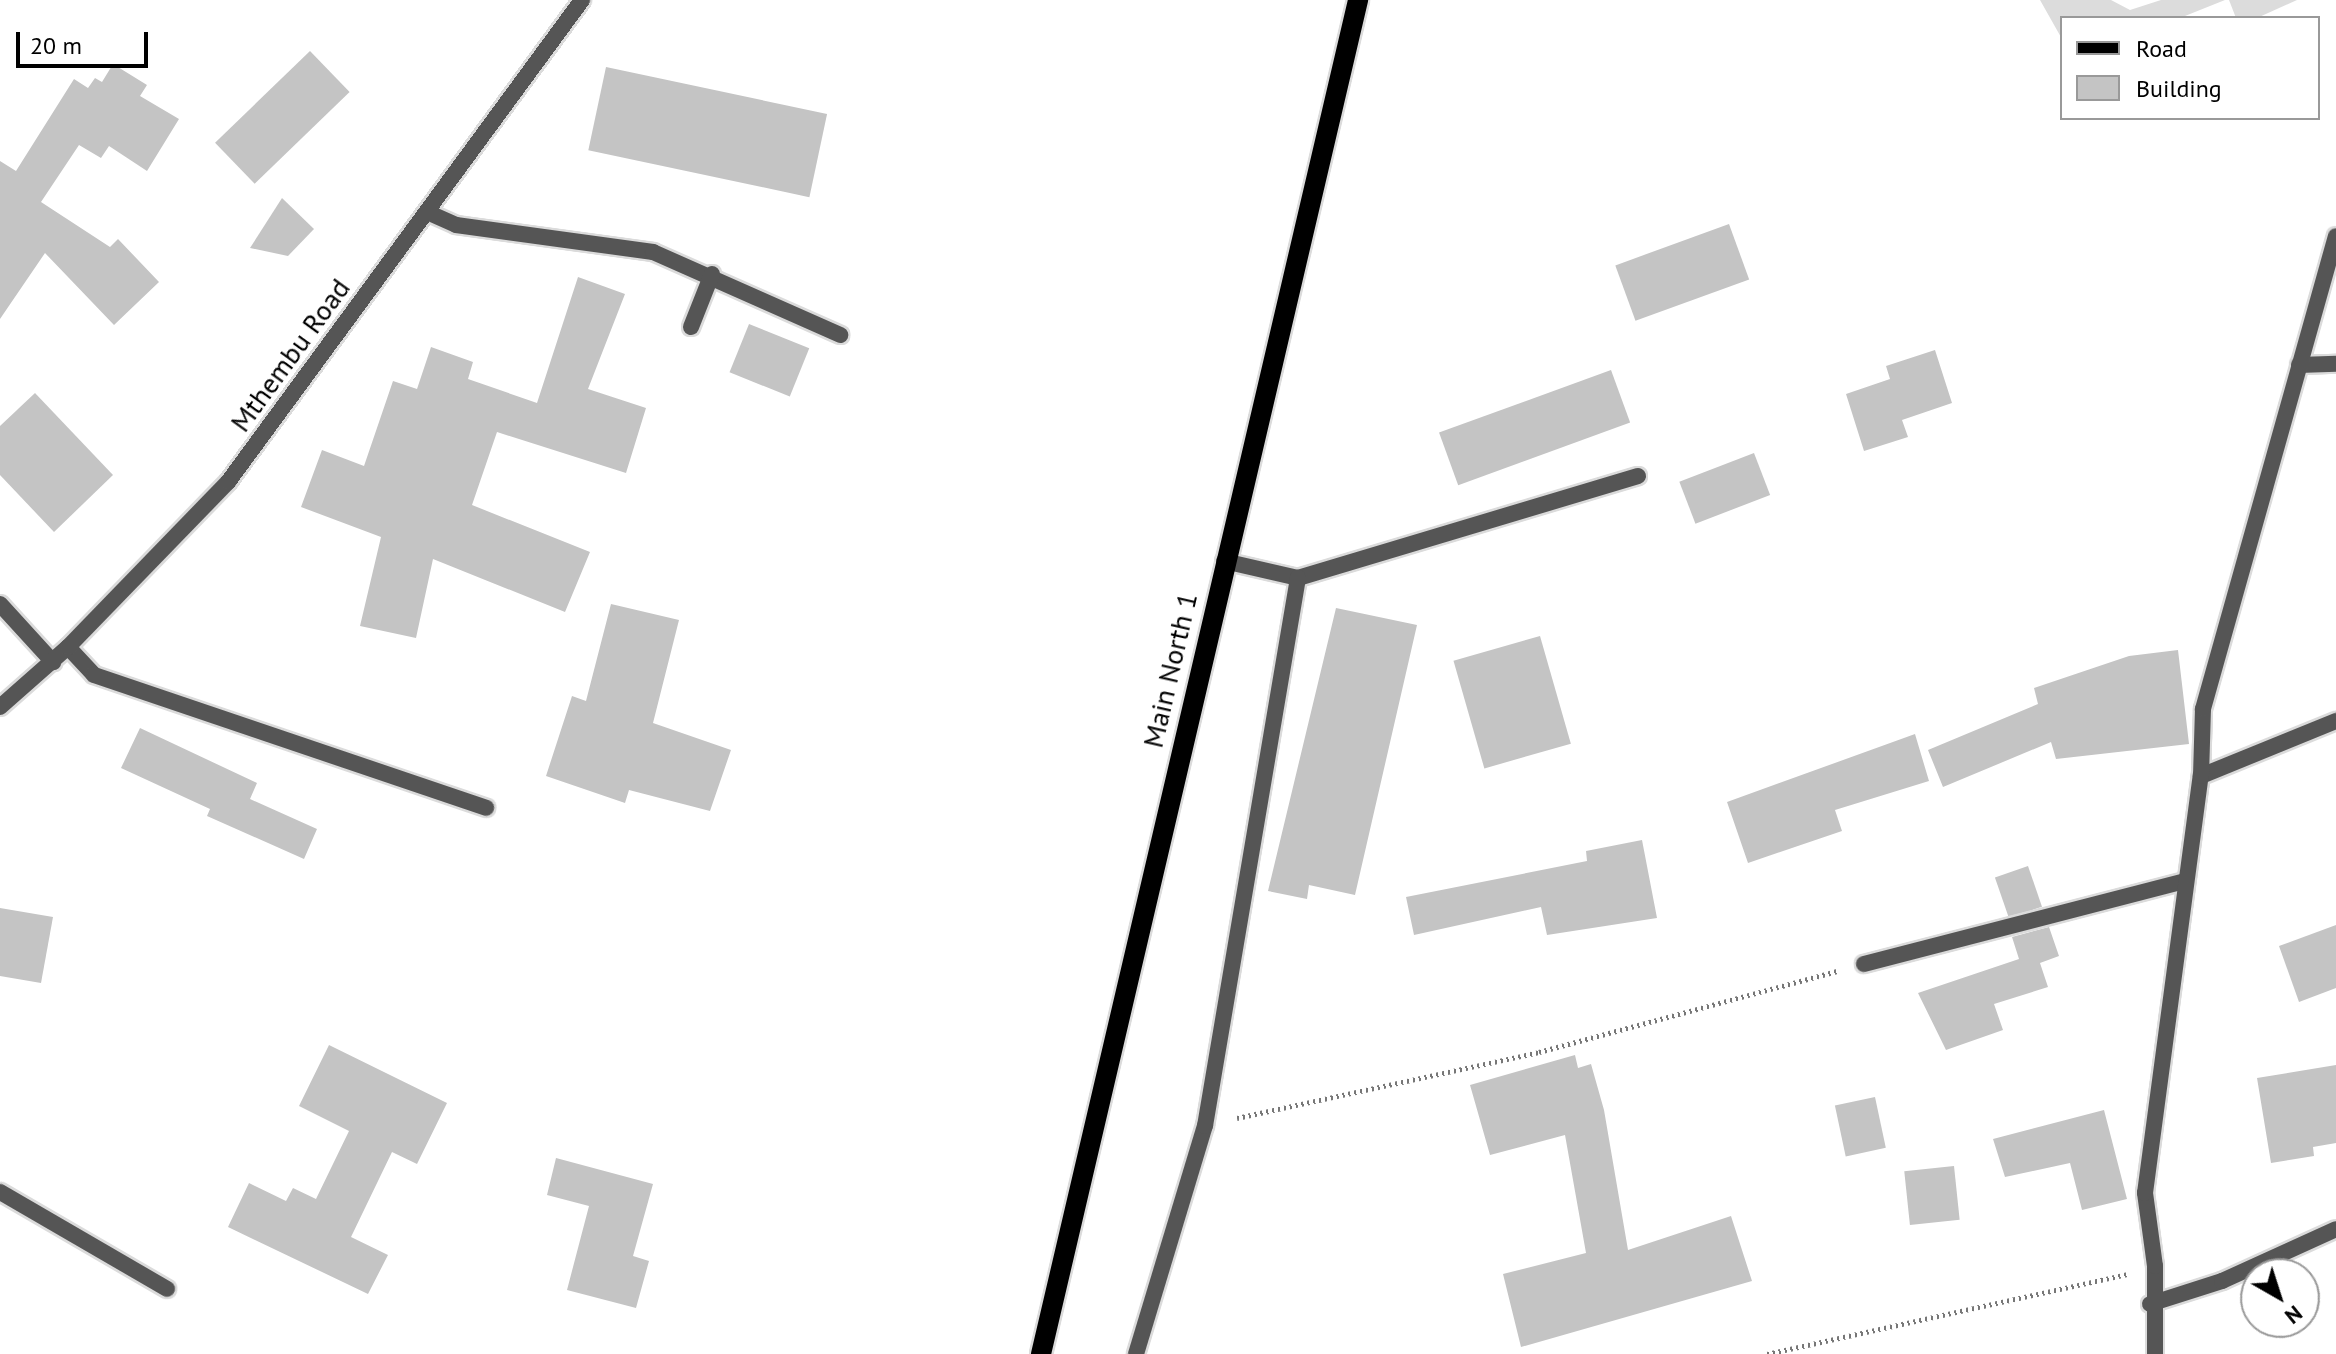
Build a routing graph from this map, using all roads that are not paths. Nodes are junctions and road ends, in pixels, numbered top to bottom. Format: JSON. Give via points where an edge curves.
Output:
{"nodes":[{"id":1,"x":582,"y":0,"type":"edge"},
{"id":2,"x":1358,"y":0,"type":"edge"},
{"id":3,"x":427,"y":212,"type":"junction"},
{"id":4,"x":2336,"y":236,"type":"edge"},
{"id":5,"x":712,"y":274,"type":"junction"},
{"id":6,"x":691,"y":327,"type":"dead end"},
{"id":7,"x":840,"y":335,"type":"dead end"},
{"id":8,"x":2336,"y":364,"type":"edge"},
{"id":9,"x":2299,"y":365,"type":"junction"},
{"id":10,"x":1638,"y":476,"type":"dead end"},
{"id":11,"x":1224,"y":561,"type":"junction"},
{"id":12,"x":1298,"y":578,"type":"junction"},
{"id":13,"x":0,"y":604,"type":"edge"},
{"id":14,"x":68,"y":647,"type":"junction"},
{"id":15,"x":53,"y":662,"type":"junction"},
{"id":16,"x":0,"y":707,"type":"edge"},
{"id":17,"x":2336,"y":721,"type":"edge"},
{"id":18,"x":2201,"y":776,"type":"junction"},
{"id":19,"x":486,"y":808,"type":"dead end"},
{"id":20,"x":2185,"y":881,"type":"junction"},
{"id":21,"x":1864,"y":964,"type":"road end"},
{"id":22,"x":0,"y":1192,"type":"edge"},
{"id":23,"x":2336,"y":1229,"type":"edge"},
{"id":24,"x":167,"y":1289,"type":"dead end"},
{"id":25,"x":2150,"y":1304,"type":"junction"},
{"id":26,"x":1041,"y":1354,"type":"edge"},
{"id":27,"x":1136,"y":1354,"type":"edge"},
{"id":28,"x":2155,"y":1354,"type":"edge"}],
"edges":[{"from":1,"to":3,"type":"street","name":"Mthembu Road"},
{"from":2,"to":11,"type":"main road","name":"Main North 1"},
{"from":3,"to":5,"type":"street","via":[[456,225],[653,252]]},
{"from":3,"to":14,"type":"street","name":"Mthembu Road","via":[[228,482]]},
{"from":4,"to":9,"type":"street"},
{"from":5,"to":6,"type":"street"},
{"from":5,"to":7,"type":"street"},
{"from":8,"to":9,"type":"street"},
{"from":9,"to":18,"type":"street","via":[[2203,709]]},
{"from":10,"to":12,"type":"street"},
{"from":11,"to":12,"type":"street"},
{"from":11,"to":26,"type":"main road","name":"Main North 1"},
{"from":12,"to":27,"type":"street","via":[[1205,1126]]},
{"from":13,"to":15,"type":"street"},
{"from":14,"to":15,"type":"street","name":"Mthembu Road"},
{"from":14,"to":19,"type":"street","via":[[94,675]]},
{"from":15,"to":16,"type":"street","name":"Mthembu Road"},
{"from":17,"to":18,"type":"street"},
{"from":18,"to":20,"type":"street"},
{"from":20,"to":21,"type":"street"},
{"from":20,"to":25,"type":"street","via":[[2145,1193],[2155,1266]]},
{"from":22,"to":24,"type":"street"},
{"from":23,"to":25,"type":"street","via":[[2222,1281]]},
{"from":25,"to":28,"type":"street"}]}
